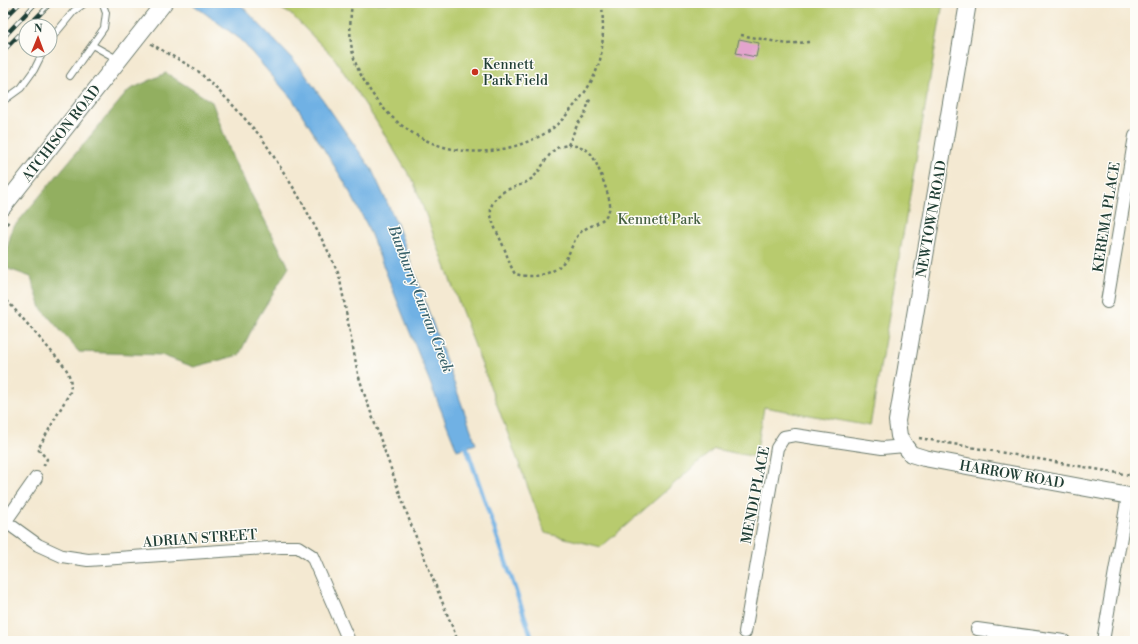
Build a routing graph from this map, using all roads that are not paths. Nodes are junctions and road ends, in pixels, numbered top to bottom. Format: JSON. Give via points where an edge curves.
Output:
{"nodes":[{"id":1,"x":85,"y":3,"type":"edge"},
{"id":2,"x":101,"y":3,"type":"edge"},
{"id":3,"x":968,"y":3,"type":"edge"},
{"id":4,"x":162,"y":5,"type":"edge"},
{"id":5,"x":58,"y":30,"type":"edge"},
{"id":6,"x":92,"y":45,"type":"junction"},
{"id":7,"x":40,"y":58,"type":"edge"},
{"id":8,"x":119,"y":60,"type":"junction"},
{"id":9,"x":70,"y":76,"type":"dead end"},
{"id":10,"x":3,"y":101,"type":"edge"},
{"id":11,"x":1135,"y":136,"type":"edge"},
{"id":12,"x":3,"y":207,"type":"edge"},
{"id":13,"x":1107,"y":302,"type":"dead end"},
{"id":14,"x":905,"y":439,"type":"junction"},
{"id":15,"x":36,"y":478,"type":"road end"},
{"id":16,"x":1131,"y":496,"type":"edge"},
{"id":17,"x":4,"y":523,"type":"edge"},
{"id":18,"x":977,"y":629,"type":"dead end"},
{"id":19,"x":745,"y":632,"type":"dead end"},
{"id":20,"x":349,"y":641,"type":"edge"},
{"id":21,"x":1064,"y":641,"type":"edge"},
{"id":22,"x":1103,"y":641,"type":"edge"}],
"edges":[{"from":1,"to":5,"type":"lane","via":[[74,11]]},
{"from":2,"to":6,"type":"lane","via":[[106,13],[104,28]]},
{"from":3,"to":14,"type":"street","name":"NEWTOWN ROAD","via":[[897,421]]},
{"from":4,"to":8,"type":"street","name":"ATCHISON ROAD"},
{"from":6,"to":8,"type":"lane"},
{"from":6,"to":9,"type":"lane"},
{"from":7,"to":10,"type":"lane","via":[[21,88]]},
{"from":8,"to":12,"type":"street","name":"ATCHISON ROAD"},
{"from":11,"to":13,"type":"street","name":"KEREMA PLACE"},
{"from":14,"to":16,"type":"street","name":"HARROW ROAD","via":[[911,454],[924,458]]},
{"from":14,"to":19,"type":"street","name":"MENDI PLACE","via":[[882,448],[795,435],[784,437],[777,448]]},
{"from":15,"to":17,"type":"street","name":"ADRIAN STREET"},
{"from":16,"to":22,"type":"street"},
{"from":17,"to":20,"type":"street","name":"ADRIAN STREET","via":[[38,545],[62,556],[88,560],[298,548],[312,556]]},
{"from":18,"to":21,"type":"street"}]}
